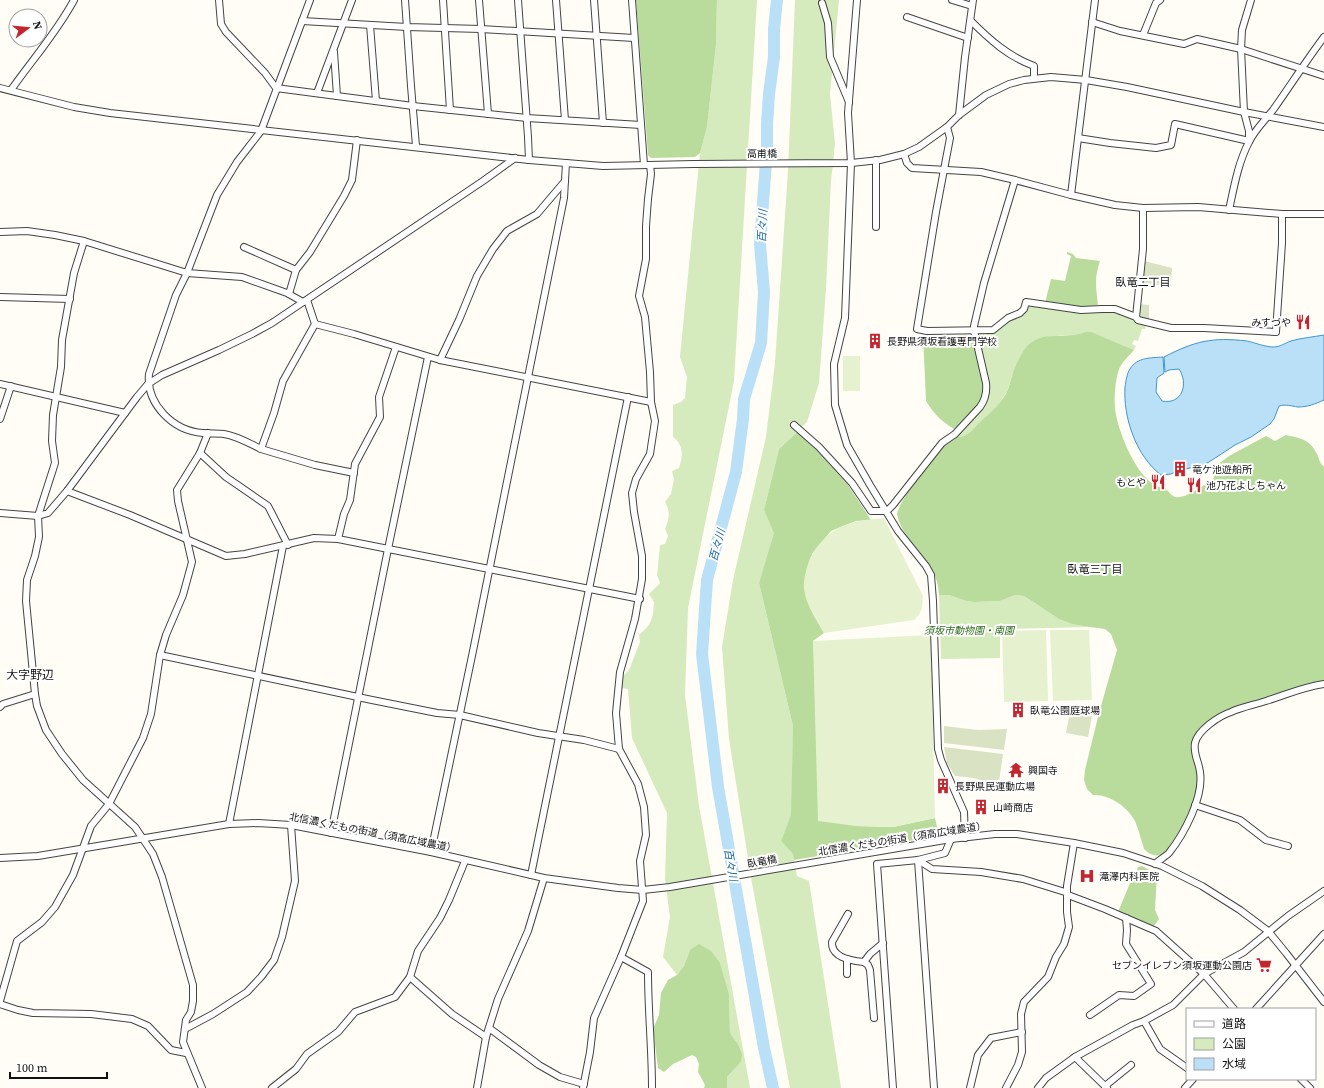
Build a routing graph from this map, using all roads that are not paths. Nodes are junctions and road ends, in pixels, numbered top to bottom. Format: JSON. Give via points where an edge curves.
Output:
{"nodes":[{"id":1,"x":74,"y":0,"type":"edge"},
{"id":2,"x":219,"y":0,"type":"edge"},
{"id":3,"x":310,"y":0,"type":"edge"},
{"id":4,"x":352,"y":0,"type":"edge"},
{"id":5,"x":405,"y":0,"type":"edge"},
{"id":6,"x":442,"y":0,"type":"edge"},
{"id":7,"x":479,"y":0,"type":"edge"},
{"id":8,"x":518,"y":0,"type":"edge"},
{"id":9,"x":556,"y":0,"type":"edge"},
{"id":10,"x":594,"y":0,"type":"edge"},
{"id":11,"x":632,"y":0,"type":"edge"},
{"id":12,"x":858,"y":0,"type":"edge"},
{"id":13,"x":952,"y":0,"type":"edge"},
{"id":14,"x":1096,"y":0,"type":"edge"},
{"id":15,"x":1160,"y":0,"type":"edge"},
{"id":16,"x":1251,"y":0,"type":"edge"},
{"id":17,"x":822,"y":3,"type":"dead end"},
{"id":18,"x":973,"y":3,"type":"edge"},
{"id":19,"x":907,"y":17,"type":"dead end"},
{"id":20,"x":302,"y":21,"type":"junction"},
{"id":21,"x":971,"y":21,"type":"junction"},
{"id":22,"x":1092,"y":22,"type":"junction"},
{"id":23,"x":343,"y":23,"type":"junction"},
{"id":24,"x":370,"y":25,"type":"junction"},
{"id":25,"x":408,"y":27,"type":"junction"},
{"id":26,"x":444,"y":27,"type":"junction"},
{"id":27,"x":481,"y":29,"type":"junction"},
{"id":28,"x":520,"y":32,"type":"junction"},
{"id":29,"x":558,"y":34,"type":"junction"},
{"id":30,"x":596,"y":35,"type":"junction"},
{"id":31,"x":1143,"y":35,"type":"junction"},
{"id":32,"x":1324,"y":37,"type":"edge"},
{"id":33,"x":634,"y":38,"type":"junction"},
{"id":34,"x":968,"y":38,"type":"junction"},
{"id":35,"x":334,"y":48,"type":"junction"},
{"id":36,"x":1241,"y":49,"type":"junction"},
{"id":37,"x":1302,"y":69,"type":"junction"},
{"id":38,"x":1324,"y":76,"type":"edge"},
{"id":39,"x":1034,"y":78,"type":"junction"},
{"id":40,"x":1086,"y":80,"type":"junction"},
{"id":41,"x":0,"y":87,"type":"edge"},
{"id":42,"x":276,"y":88,"type":"junction"},
{"id":43,"x":11,"y":90,"type":"junction"},
{"id":44,"x":317,"y":93,"type":"junction"},
{"id":45,"x":337,"y":96,"type":"junction"},
{"id":46,"x":376,"y":101,"type":"junction"},
{"id":47,"x":849,"y":104,"type":"junction"},
{"id":48,"x":413,"y":106,"type":"junction"},
{"id":49,"x":450,"y":110,"type":"junction"},
{"id":50,"x":1244,"y":112,"type":"junction"},
{"id":51,"x":488,"y":114,"type":"junction"},
{"id":52,"x":959,"y":115,"type":"junction"},
{"id":53,"x":1268,"y":116,"type":"junction"},
{"id":54,"x":527,"y":118,"type":"junction"},
{"id":55,"x":565,"y":120,"type":"junction"},
{"id":56,"x":603,"y":123,"type":"junction"},
{"id":57,"x":641,"y":125,"type":"junction"},
{"id":58,"x":947,"y":127,"type":"junction"},
{"id":59,"x":1324,"y":127,"type":"edge"},
{"id":60,"x":261,"y":131,"type":"junction"},
{"id":61,"x":1078,"y":138,"type":"junction"},
{"id":62,"x":357,"y":140,"type":"junction"},
{"id":63,"x":1249,"y":141,"type":"junction"},
{"id":64,"x":416,"y":146,"type":"junction"},
{"id":65,"x":904,"y":154,"type":"junction"},
{"id":66,"x":515,"y":158,"type":"junction"},
{"id":67,"x":529,"y":160,"type":"junction"},
{"id":68,"x":876,"y":160,"type":"junction"},
{"id":69,"x":850,"y":163,"type":"junction"},
{"id":70,"x":566,"y":164,"type":"junction"},
{"id":71,"x":647,"y":165,"type":"junction"},
{"id":72,"x":943,"y":170,"type":"junction"},
{"id":73,"x":1015,"y":180,"type":"junction"},
{"id":74,"x":565,"y":181,"type":"junction"},
{"id":75,"x":1071,"y":195,"type":"junction"},
{"id":76,"x":1143,"y":208,"type":"junction"},
{"id":77,"x":1229,"y":210,"type":"junction"},
{"id":78,"x":1282,"y":214,"type":"junction"},
{"id":79,"x":1324,"y":214,"type":"edge"},
{"id":80,"x":876,"y":227,"type":"dead end"},
{"id":81,"x":0,"y":232,"type":"edge"},
{"id":82,"x":84,"y":241,"type":"junction"},
{"id":83,"x":244,"y":247,"type":"dead end"},
{"id":84,"x":296,"y":270,"type":"junction"},
{"id":85,"x":187,"y":273,"type":"junction"},
{"id":86,"x":288,"y":294,"type":"junction"},
{"id":87,"x":0,"y":297,"type":"edge"},
{"id":88,"x":70,"y":299,"type":"junction"},
{"id":89,"x":305,"y":301,"type":"junction"},
{"id":90,"x":1136,"y":317,"type":"junction"},
{"id":91,"x":315,"y":324,"type":"junction"},
{"id":92,"x":974,"y":331,"type":"junction"},
{"id":93,"x":396,"y":347,"type":"junction"},
{"id":94,"x":428,"y":357,"type":"junction"},
{"id":95,"x":440,"y":360,"type":"junction"},
{"id":96,"x":529,"y":378,"type":"junction"},
{"id":97,"x":0,"y":384,"type":"edge"},
{"id":98,"x":148,"y":384,"type":"junction"},
{"id":99,"x":11,"y":386,"type":"junction"},
{"id":100,"x":56,"y":396,"type":"junction"},
{"id":101,"x":628,"y":397,"type":"junction"},
{"id":102,"x":651,"y":402,"type":"junction"},
{"id":103,"x":125,"y":413,"type":"junction"},
{"id":104,"x":0,"y":419,"type":"edge"},
{"id":105,"x":794,"y":425,"type":"dead end"},
{"id":106,"x":208,"y":433,"type":"junction"},
{"id":107,"x":261,"y":449,"type":"junction"},
{"id":108,"x":200,"y":453,"type":"junction"},
{"id":109,"x":354,"y":473,"type":"junction"},
{"id":110,"x":67,"y":491,"type":"junction"},
{"id":111,"x":887,"y":511,"type":"junction"},
{"id":112,"x":0,"y":513,"type":"edge"},
{"id":113,"x":38,"y":516,"type":"junction"},
{"id":114,"x":188,"y":539,"type":"junction"},
{"id":115,"x":338,"y":539,"type":"junction"},
{"id":116,"x":286,"y":545,"type":"junction"},
{"id":117,"x":388,"y":549,"type":"junction"},
{"id":118,"x":489,"y":570,"type":"junction"},
{"id":119,"x":588,"y":589,"type":"junction"},
{"id":120,"x":640,"y":599,"type":"junction"},
{"id":121,"x":160,"y":655,"type":"junction"},
{"id":122,"x":258,"y":675,"type":"junction"},
{"id":123,"x":1324,"y":684,"type":"edge"},
{"id":124,"x":35,"y":694,"type":"junction"},
{"id":125,"x":358,"y":697,"type":"junction"},
{"id":126,"x":0,"y":707,"type":"edge"},
{"id":127,"x":460,"y":715,"type":"junction"},
{"id":128,"x":560,"y":736,"type":"junction"},
{"id":129,"x":619,"y":749,"type":"junction"},
{"id":130,"x":109,"y":804,"type":"junction"},
{"id":131,"x":1195,"y":805,"type":"junction"},
{"id":132,"x":229,"y":824,"type":"junction"},
{"id":133,"x":291,"y":825,"type":"junction"},
{"id":134,"x":331,"y":833,"type":"junction"},
{"id":135,"x":143,"y":838,"type":"junction"},
{"id":136,"x":965,"y":838,"type":"junction"},
{"id":137,"x":951,"y":840,"type":"junction"},
{"id":138,"x":1074,"y":843,"type":"junction"},
{"id":139,"x":1288,"y":846,"type":"dead end"},
{"id":140,"x":82,"y":848,"type":"junction"},
{"id":141,"x":431,"y":852,"type":"junction"},
{"id":142,"x":0,"y":858,"type":"edge"},
{"id":143,"x":918,"y":860,"type":"junction"},
{"id":144,"x":465,"y":861,"type":"junction"},
{"id":145,"x":810,"y":863,"type":"joint"},
{"id":146,"x":1155,"y":864,"type":"junction"},
{"id":147,"x":531,"y":875,"type":"junction"},
{"id":148,"x":544,"y":878,"type":"junction"},
{"id":149,"x":670,"y":887,"type":"joint"},
{"id":150,"x":643,"y":890,"type":"junction"},
{"id":151,"x":1324,"y":891,"type":"edge"},
{"id":152,"x":1068,"y":895,"type":"junction"},
{"id":153,"x":848,"y":914,"type":"dead end"},
{"id":154,"x":1126,"y":918,"type":"junction"},
{"id":155,"x":1268,"y":931,"type":"junction"},
{"id":156,"x":1324,"y":934,"type":"edge"},
{"id":157,"x":883,"y":943,"type":"junction"},
{"id":158,"x":621,"y":957,"type":"junction"},
{"id":159,"x":846,"y":959,"type":"junction"},
{"id":160,"x":864,"y":962,"type":"junction"},
{"id":161,"x":1296,"y":965,"type":"junction"},
{"id":162,"x":847,"y":974,"type":"dead end"},
{"id":163,"x":1204,"y":974,"type":"junction"},
{"id":164,"x":410,"y":977,"type":"junction"},
{"id":165,"x":0,"y":1001,"type":"edge"},
{"id":166,"x":1324,"y":1002,"type":"edge"},
{"id":167,"x":0,"y":1004,"type":"edge"},
{"id":168,"x":1233,"y":1008,"type":"edge"},
{"id":169,"x":1257,"y":1008,"type":"edge"},
{"id":170,"x":1090,"y":1016,"type":"dead end"},
{"id":171,"x":874,"y":1018,"type":"dead end"},
{"id":172,"x":1144,"y":1021,"type":"junction"},
{"id":173,"x":489,"y":1028,"type":"junction"},
{"id":174,"x":185,"y":1029,"type":"junction"},
{"id":175,"x":1022,"y":1032,"type":"junction"},
{"id":176,"x":486,"y":1037,"type":"junction"},
{"id":177,"x":186,"y":1053,"type":"junction"},
{"id":178,"x":1076,"y":1057,"type":"junction"},
{"id":179,"x":1131,"y":1065,"type":"dead end"},
{"id":180,"x":1186,"y":1067,"type":"edge"},
{"id":181,"x":1192,"y":1080,"type":"edge"},
{"id":182,"x":1302,"y":1080,"type":"edge"},
{"id":183,"x":583,"y":1086,"type":"edge"},
{"id":184,"x":1106,"y":1087,"type":"edge"},
{"id":185,"x":202,"y":1088,"type":"edge"},
{"id":186,"x":272,"y":1088,"type":"edge"},
{"id":187,"x":477,"y":1088,"type":"edge"},
{"id":188,"x":652,"y":1088,"type":"edge"},
{"id":189,"x":892,"y":1088,"type":"edge"},
{"id":190,"x":934,"y":1088,"type":"edge"},
{"id":191,"x":970,"y":1088,"type":"edge"},
{"id":192,"x":1006,"y":1088,"type":"edge"},
{"id":193,"x":1038,"y":1088,"type":"edge"},
{"id":194,"x":1185,"y":1088,"type":"edge"},
{"id":195,"x":1310,"y":1088,"type":"edge"}],
"edges":[{"from":1,"to":43,"type":"street","via":[[64,19]]},
{"from":2,"to":42,"type":"street","via":[[221,24],[226,32]]},
{"from":3,"to":20,"type":"street"},
{"from":4,"to":23,"type":"street"},
{"from":5,"to":25,"type":"street"},
{"from":6,"to":26,"type":"street"},
{"from":7,"to":27,"type":"street"},
{"from":8,"to":28,"type":"street"},
{"from":9,"to":29,"type":"street"},
{"from":10,"to":30,"type":"street"},
{"from":11,"to":33,"type":"street"},
{"from":12,"to":47,"type":"street"},
{"from":13,"to":18,"type":"street"},
{"from":14,"to":22,"type":"street"},
{"from":15,"to":31,"type":"street","via":[[1156,3]]},
{"from":16,"to":36,"type":"street","via":[[1242,30]]},
{"from":17,"to":47,"type":"street","via":[[828,23],[830,57]]},
{"from":18,"to":21,"type":"street"},
{"from":19,"to":34,"type":"street"},
{"from":20,"to":23,"type":"street"},
{"from":20,"to":42,"type":"street"},
{"from":21,"to":34,"type":"street"},
{"from":21,"to":39,"type":"street","via":[[1007,53],[1034,66]]},
{"from":22,"to":31,"type":"street"},
{"from":22,"to":40,"type":"street"},
{"from":23,"to":24,"type":"street"},
{"from":23,"to":35,"type":"street"},
{"from":24,"to":25,"type":"street"},
{"from":24,"to":46,"type":"street"},
{"from":25,"to":26,"type":"street"},
{"from":25,"to":48,"type":"street"},
{"from":26,"to":27,"type":"street"},
{"from":26,"to":49,"type":"street"},
{"from":27,"to":28,"type":"street"},
{"from":27,"to":51,"type":"street"},
{"from":28,"to":29,"type":"street"},
{"from":28,"to":54,"type":"street"},
{"from":29,"to":30,"type":"street"},
{"from":29,"to":55,"type":"street"},
{"from":30,"to":33,"type":"street"},
{"from":30,"to":56,"type":"street"},
{"from":31,"to":36,"type":"street","via":[[1184,44],[1197,39]]},
{"from":32,"to":37,"type":"street"},
{"from":33,"to":57,"type":"street"},
{"from":34,"to":52,"type":"street"},
{"from":35,"to":44,"type":"street"},
{"from":35,"to":45,"type":"street"},
{"from":36,"to":37,"type":"street"},
{"from":36,"to":50,"type":"street"},
{"from":37,"to":38,"type":"street"},
{"from":37,"to":53,"type":"street"},
{"from":39,"to":40,"type":"street","name":"高甫橋"},
{"from":39,"to":52,"type":"street","name":"高甫橋","via":[[1009,84]]},
{"from":40,"to":50,"type":"street","name":"高甫橋"},
{"from":40,"to":61,"type":"street"},
{"from":41,"to":43,"type":"street","name":"高甫橋"},
{"from":42,"to":44,"type":"street"},
{"from":42,"to":60,"type":"street"},
{"from":43,"to":60,"type":"street","name":"高甫橋","via":[[74,107],[110,113]]},
{"from":44,"to":45,"type":"street"},
{"from":45,"to":46,"type":"street"},
{"from":46,"to":48,"type":"street"},
{"from":47,"to":69,"type":"street"},
{"from":48,"to":49,"type":"street"},
{"from":48,"to":64,"type":"street"},
{"from":49,"to":51,"type":"street"},
{"from":50,"to":53,"type":"street","name":"高甫橋"},
{"from":50,"to":63,"type":"street"},
{"from":51,"to":54,"type":"street"},
{"from":52,"to":58,"type":"street","name":"高甫橋"},
{"from":53,"to":59,"type":"street","name":"高甫橋"},
{"from":53,"to":63,"type":"street"},
{"from":54,"to":55,"type":"street"},
{"from":54,"to":67,"type":"street"},
{"from":55,"to":56,"type":"street"},
{"from":56,"to":57,"type":"street"},
{"from":57,"to":71,"type":"street"},
{"from":58,"to":65,"type":"street","name":"高甫橋","via":[[919,147]]},
{"from":58,"to":72,"type":"street","via":[[950,138]]},
{"from":60,"to":62,"type":"street","name":"高甫橋"},
{"from":60,"to":85,"type":"street","via":[[237,162],[217,195]]},
{"from":61,"to":63,"type":"street","via":[[1156,148],[1171,145],[1175,124]]},
{"from":61,"to":75,"type":"street"},
{"from":62,"to":64,"type":"street","name":"高甫橋"},
{"from":62,"to":84,"type":"street","via":[[352,180],[310,252]]},
{"from":63,"to":77,"type":"street","via":[[1238,171]]},
{"from":64,"to":66,"type":"street","name":"高甫橋"},
{"from":65,"to":68,"type":"street","name":"高甫橋"},
{"from":65,"to":72,"type":"street","via":[[912,168]]},
{"from":66,"to":67,"type":"street","name":"高甫橋"},
{"from":66,"to":89,"type":"street"},
{"from":67,"to":70,"type":"street","name":"高甫橋"},
{"from":68,"to":69,"type":"street","name":"高甫橋"},
{"from":68,"to":80,"type":"street"},
{"from":69,"to":71,"type":"street","name":"高甫橋"},
{"from":69,"to":111,"type":"street","via":[[845,318],[834,364],[835,405],[847,444]]},
{"from":70,"to":71,"type":"street","name":"高甫橋"},
{"from":70,"to":74,"type":"street"},
{"from":71,"to":102,"type":"street","via":[[652,174],[646,226],[646,259],[640,296],[645,317]]},
{"from":72,"to":73,"type":"street","via":[[981,172]]},
{"from":72,"to":92,"type":"street","via":[[917,329]]},
{"from":73,"to":75,"type":"street"},
{"from":73,"to":92,"type":"street","via":[[984,283]]},
{"from":74,"to":95,"type":"street","via":[[537,214],[508,231],[493,249],[477,276]]},
{"from":74,"to":96,"type":"street","via":[[564,198]]},
{"from":75,"to":76,"type":"street","via":[[1115,206]]},
{"from":76,"to":77,"type":"street","via":[[1198,207]]},
{"from":76,"to":90,"type":"street","via":[[1143,249]]},
{"from":77,"to":78,"type":"street"},
{"from":78,"to":79,"type":"street"},
{"from":78,"to":90,"type":"street","via":[[1276,332],[1171,328],[1138,320]]},
{"from":81,"to":82,"type":"street","via":[[27,231]]},
{"from":82,"to":85,"type":"street"},
{"from":82,"to":88,"type":"street","via":[[74,273]]},
{"from":83,"to":84,"type":"street"},
{"from":84,"to":86,"type":"street"},
{"from":85,"to":86,"type":"street","via":[[242,277]]},
{"from":85,"to":98,"type":"street","via":[[176,296],[149,374]]},
{"from":86,"to":89,"type":"street"},
{"from":87,"to":88,"type":"street"},
{"from":88,"to":100,"type":"street","via":[[62,340]]},
{"from":89,"to":91,"type":"street"},
{"from":89,"to":98,"type":"street","via":[[252,334],[162,375]]},
{"from":90,"to":92,"type":"street","via":[[1116,309],[1081,310],[1026,302],[1020,313],[1008,318],[994,330]]},
{"from":91,"to":93,"type":"street"},
{"from":91,"to":107,"type":"street","via":[[283,381]]},
{"from":92,"to":111,"type":"street","via":[[986,383],[984,402],[955,434],[942,443]]},
{"from":93,"to":94,"type":"street"},
{"from":93,"to":109,"type":"street","via":[[379,396],[380,417]]},
{"from":94,"to":95,"type":"street"},
{"from":94,"to":117,"type":"street"},
{"from":95,"to":96,"type":"street"},
{"from":96,"to":101,"type":"street"},
{"from":96,"to":118,"type":"street"},
{"from":97,"to":99,"type":"street"},
{"from":98,"to":103,"type":"street"},
{"from":98,"to":106,"type":"street","via":[[163,414],[183,427]]},
{"from":99,"to":100,"type":"street"},
{"from":99,"to":104,"type":"street"},
{"from":100,"to":103,"type":"street"},
{"from":100,"to":113,"type":"street","via":[[52,441],[55,463]]},
{"from":101,"to":102,"type":"street"},
{"from":101,"to":119,"type":"street"},
{"from":102,"to":120,"type":"street","via":[[655,421],[650,454],[636,479],[632,493],[642,556]]},
{"from":103,"to":110,"type":"street"},
{"from":105,"to":111,"type":"street","via":[[819,447],[852,483],[871,511]]},
{"from":106,"to":107,"type":"street","via":[[236,437]]},
{"from":106,"to":108,"type":"street"},
{"from":107,"to":109,"type":"street","via":[[314,465]]},
{"from":108,"to":114,"type":"street","via":[[177,490]]},
{"from":108,"to":116,"type":"street","via":[[226,477],[268,506]]},
{"from":109,"to":115,"type":"street","via":[[350,500]]},
{"from":110,"to":113,"type":"street","via":[[48,513]]},
{"from":110,"to":114,"type":"street"},
{"from":111,"to":136,"type":"street","via":[[898,531],[931,575],[938,749],[964,812]]},
{"from":112,"to":113,"type":"street"},
{"from":113,"to":124,"type":"street","via":[[39,536],[26,580]]},
{"from":114,"to":116,"type":"street","via":[[226,556]]},
{"from":114,"to":121,"type":"street","via":[[192,562],[183,595]]},
{"from":115,"to":116,"type":"street","via":[[314,538]]},
{"from":115,"to":117,"type":"street"},
{"from":116,"to":122,"type":"street"},
{"from":117,"to":118,"type":"street"},
{"from":117,"to":125,"type":"street"},
{"from":118,"to":119,"type":"street"},
{"from":118,"to":127,"type":"street"},
{"from":119,"to":120,"type":"street"},
{"from":119,"to":128,"type":"street"},
{"from":120,"to":129,"type":"street","via":[[620,672],[616,712]]},
{"from":121,"to":122,"type":"street"},
{"from":121,"to":130,"type":"street","via":[[151,714],[143,738]]},
{"from":122,"to":125,"type":"street"},
{"from":122,"to":132,"type":"street"},
{"from":123,"to":131,"type":"street","via":[[1290,692],[1230,712],[1204,728],[1195,742],[1195,755],[1200,772]]},
{"from":124,"to":126,"type":"street"},
{"from":124,"to":130,"type":"street","via":[[46,730],[62,754],[83,780]]},
{"from":125,"to":127,"type":"street","via":[[437,713]]},
{"from":125,"to":134,"type":"street"},
{"from":127,"to":128,"type":"street"},
{"from":127,"to":141,"type":"street"},
{"from":128,"to":129,"type":"street"},
{"from":128,"to":147,"type":"street"},
{"from":129,"to":150,"type":"street","via":[[638,784],[644,807],[646,835],[640,861]]},
{"from":130,"to":135,"type":"street","via":[[135,827]]},
{"from":130,"to":140,"type":"street","via":[[91,826]]},
{"from":131,"to":139,"type":"street","via":[[1240,820],[1266,840]]},
{"from":131,"to":146,"type":"street","via":[[1168,854]]},
{"from":132,"to":133,"type":"street","name":"北信濃くだもの街道（須高広域農道）"},
{"from":132,"to":135,"type":"street","name":"北信濃くだもの街道（須高広域農道）"},
{"from":133,"to":134,"type":"street","name":"北信濃くだもの街道（須高広域農道）"},
{"from":133,"to":174,"type":"street","via":[[295,881],[274,960],[247,992]]},
{"from":134,"to":141,"type":"street","name":"北信濃くだもの街道（須高広域農道）"},
{"from":135,"to":140,"type":"street","name":"北信濃くだもの街道（須高広域農道）"},
{"from":135,"to":174,"type":"street","via":[[162,877],[193,985],[193,1001]]},
{"from":136,"to":137,"type":"street","name":"北信濃くだもの街道（須高広域農道）"},
{"from":136,"to":138,"type":"street","name":"北信濃くだもの街道（須高広域農道）","via":[[1017,834]]},
{"from":137,"to":143,"type":"street","via":[[945,853]]},
{"from":137,"to":145,"type":"street","name":"北信濃くだもの街道（須高広域農道）"},
{"from":138,"to":146,"type":"street","name":"北信濃くだもの街道（須高広域農道）","via":[[1123,853]]},
{"from":138,"to":152,"type":"street","via":[[1067,886]]},
{"from":140,"to":142,"type":"street","name":"北信濃くだもの街道（須高広域農道）","via":[[38,856]]},
{"from":140,"to":165,"type":"street","via":[[73,875],[55,907],[42,922],[17,941]]},
{"from":141,"to":144,"type":"street","name":"北信濃くだもの街道（須高広域農道）"},
{"from":143,"to":152,"type":"street","via":[[932,869],[981,872],[1023,879],[1066,892]]},
{"from":143,"to":157,"type":"street","via":[[877,864]]},
{"from":143,"to":190,"type":"street"},
{"from":144,"to":147,"type":"street","name":"北信濃くだもの街道（須高広域農道）"},
{"from":144,"to":164,"type":"street","via":[[440,918],[418,951]]},
{"from":145,"to":149,"type":"street","name":"臥竜橋"},
{"from":146,"to":155,"type":"street","name":"北信濃くだもの街道（須高広域農道）","via":[[1202,886]]},
{"from":147,"to":148,"type":"street","name":"北信濃くだもの街道（須高広域農道）"},
{"from":148,"to":150,"type":"street","name":"北信濃くだもの街道（須高広域農道）"},
{"from":148,"to":173,"type":"street","via":[[528,931],[498,999]]},
{"from":149,"to":150,"type":"street","name":"北信濃くだもの街道（須高広域農道）"},
{"from":150,"to":158,"type":"street","via":[[643,901]]},
{"from":151,"to":155,"type":"street"},
{"from":152,"to":154,"type":"street"},
{"from":152,"to":175,"type":"street","via":[[1069,927],[1064,944],[1048,977],[1024,1002],[1021,1014]]},
{"from":153,"to":159,"type":"street","via":[[832,942],[836,953]]},
{"from":154,"to":163,"type":"street","via":[[1156,931]]},
{"from":154,"to":170,"type":"street","via":[[1126,944],[1151,984],[1134,996],[1119,995]]},
{"from":155,"to":161,"type":"street","name":"北信濃くだもの街道（須高広域農道）"},
{"from":155,"to":163,"type":"street","via":[[1244,952]]},
{"from":156,"to":161,"type":"street"},
{"from":157,"to":160,"type":"street"},
{"from":157,"to":189,"type":"street"},
{"from":158,"to":183,"type":"street","via":[[594,1018]]},
{"from":158,"to":188,"type":"street","via":[[648,972]]},
{"from":159,"to":160,"type":"street"},
{"from":159,"to":162,"type":"street"},
{"from":160,"to":171,"type":"street","via":[[870,970]]},
{"from":161,"to":166,"type":"street","name":"北信濃くだもの街道（須高広域農道）"},
{"from":161,"to":169,"type":"street"},
{"from":163,"to":168,"type":"street"},
{"from":163,"to":172,"type":"street","via":[[1173,1005]]},
{"from":164,"to":176,"type":"street","via":[[452,1014]]},
{"from":164,"to":186,"type":"street","via":[[395,997],[355,1012],[338,1032],[306,1054],[296,1069]]},
{"from":167,"to":177,"type":"street","via":[[33,1013],[91,1014],[132,1019],[148,1026],[171,1050]]},
{"from":172,"to":178,"type":"street","via":[[1132,1025]]},
{"from":172,"to":180,"type":"street","via":[[1160,1049]]},
{"from":173,"to":176,"type":"street"},
{"from":173,"to":183,"type":"street","via":[[539,1065]]},
{"from":174,"to":177,"type":"street","via":[[183,1042]]},
{"from":175,"to":191,"type":"street","via":[[991,1038],[978,1055]]},
{"from":175,"to":192,"type":"street","via":[[1022,1052]]},
{"from":176,"to":187,"type":"street"},
{"from":177,"to":185,"type":"street"},
{"from":178,"to":184,"type":"street"},
{"from":178,"to":193,"type":"street","via":[[1046,1078]]},
{"from":179,"to":184,"type":"street"},
{"from":181,"to":194,"type":"street"},
{"from":182,"to":195,"type":"street"}]}
